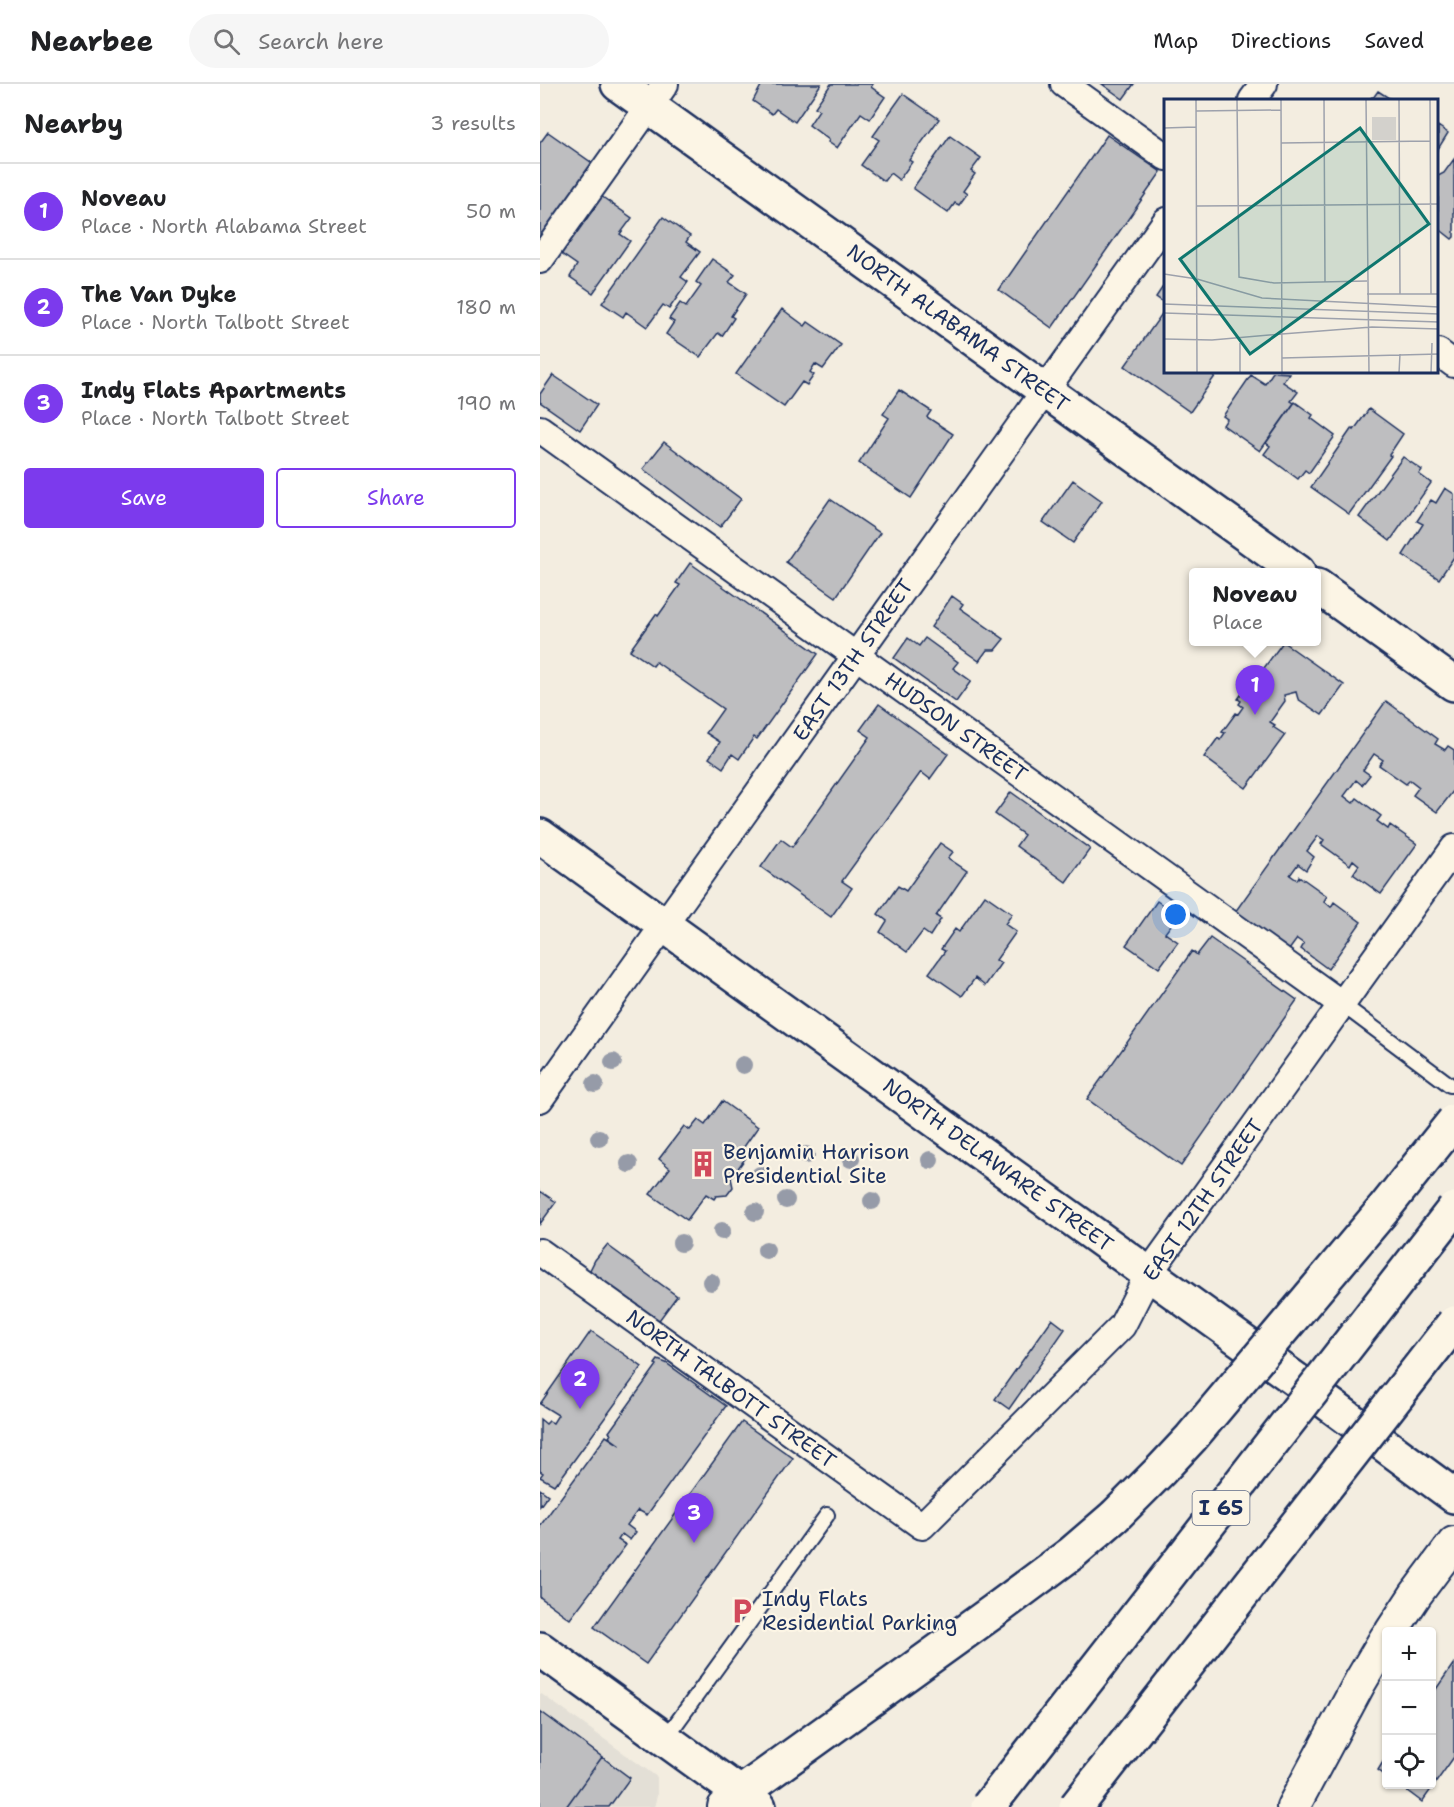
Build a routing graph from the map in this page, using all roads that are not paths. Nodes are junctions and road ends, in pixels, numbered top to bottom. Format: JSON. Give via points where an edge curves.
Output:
{"nodes":[{"id":1,"x":618,"y":84,"type":"edge"},
{"id":2,"x":1064,"y":84,"type":"edge"},
{"id":3,"x":1264,"y":84,"type":"edge"},
{"id":4,"x":657,"y":95,"type":"edge"},
{"id":5,"x":1253,"y":99,"type":"edge"},
{"id":6,"x":1164,"y":156,"type":"edge"},
{"id":7,"x":1164,"y":224,"type":"edge"},
{"id":8,"x":540,"y":260,"type":"edge"},
{"id":9,"x":1439,"y":353,"type":"edge"},
{"id":10,"x":1454,"y":364,"type":"edge"},
{"id":11,"x":1045,"y":390,"type":"junction"},
{"id":12,"x":540,"y":429,"type":"edge"},
{"id":13,"x":1291,"y":568,"type":"edge"},
{"id":14,"x":1321,"y":588,"type":"edge"},
{"id":15,"x":856,"y":656,"type":"junction"},
{"id":16,"x":1454,"y":684,"type":"edge"},
{"id":17,"x":540,"y":836,"type":"edge"},
{"id":18,"x":1454,"y":848,"type":"edge"},
{"id":19,"x":664,"y":925,"type":"junction"},
{"id":20,"x":1343,"y":1005,"type":"junction"},
{"id":21,"x":1450,"y":1085,"type":"dead end"},
{"id":22,"x":540,"y":1099,"type":"edge"},
{"id":23,"x":1454,"y":1120,"type":"edge"},
{"id":24,"x":1454,"y":1209,"type":"edge"},
{"id":25,"x":540,"y":1252,"type":"edge"},
{"id":26,"x":1149,"y":1274,"type":"junction"},
{"id":27,"x":1454,"y":1323,"type":"edge"},
{"id":28,"x":1454,"y":1496,"type":"edge"},
{"id":29,"x":827,"y":1515,"type":"dead end"},
{"id":30,"x":922,"y":1526,"type":"joint"},
{"id":31,"x":1454,"y":1543,"type":"edge"},
{"id":32,"x":1394,"y":1627,"type":"edge"},
{"id":33,"x":1382,"y":1645,"type":"edge"},
{"id":34,"x":540,"y":1649,"type":"edge"},
{"id":35,"x":665,"y":1739,"type":"junction"},
{"id":36,"x":741,"y":1802,"type":"edge"},
{"id":37,"x":988,"y":1807,"type":"edge"},
{"id":38,"x":1076,"y":1807,"type":"edge"},
{"id":39,"x":1293,"y":1807,"type":"edge"}],
"edges":[{"from":1,"to":4,"type":"main road","name":"NORTH ALABAMA STREET"},
{"from":2,"to":6,"type":"street"},
{"from":3,"to":5,"type":"street"},
{"from":4,"to":8,"type":"street"},
{"from":4,"to":11,"type":"main road","name":"NORTH ALABAMA STREET"},
{"from":7,"to":11,"type":"street","name":"EAST 13TH STREET"},
{"from":9,"to":10,"type":"street"},
{"from":11,"to":13,"type":"main road","name":"NORTH ALABAMA STREET"},
{"from":11,"to":15,"type":"street","name":"EAST 13TH STREET"},
{"from":12,"to":15,"type":"street","name":"HUDSON STREET"},
{"from":14,"to":16,"type":"main road"},
{"from":15,"to":19,"type":"street","name":"EAST 13TH STREET"},
{"from":15,"to":20,"type":"street","name":"HUDSON STREET"},
{"from":17,"to":19,"type":"main road","name":"NORTH DELAWARE STREET"},
{"from":18,"to":20,"type":"street","name":"EAST 12TH STREET"},
{"from":19,"to":22,"type":"street","name":"EAST 13TH STREET"},
{"from":19,"to":26,"type":"main road","name":"NORTH DELAWARE STREET"},
{"from":20,"to":21,"type":"lane"},
{"from":20,"to":26,"type":"street","name":"EAST 12TH STREET"},
{"from":23,"to":36,"type":"main road","bridge":true,"via":[[1191,1438],[1115,1516],[1072,1553]]},
{"from":24,"to":37,"type":"main road","number":"I 65","bridge":true},
{"from":25,"to":30,"type":"street","name":"NORTH TALBOTT STREET"},
{"from":26,"to":28,"type":"main road","name":"NORTH DELAWARE STREET"},
{"from":26,"to":30,"type":"street","name":"EAST 12TH STREET","via":[[1122,1326]]},
{"from":27,"to":38,"type":"main road","bridge":true},
{"from":29,"to":35,"type":"lane"},
{"from":31,"to":32,"type":"street"},
{"from":33,"to":39,"type":"street"},
{"from":34,"to":35,"type":"main road"},
{"from":35,"to":36,"type":"main road"}]}
